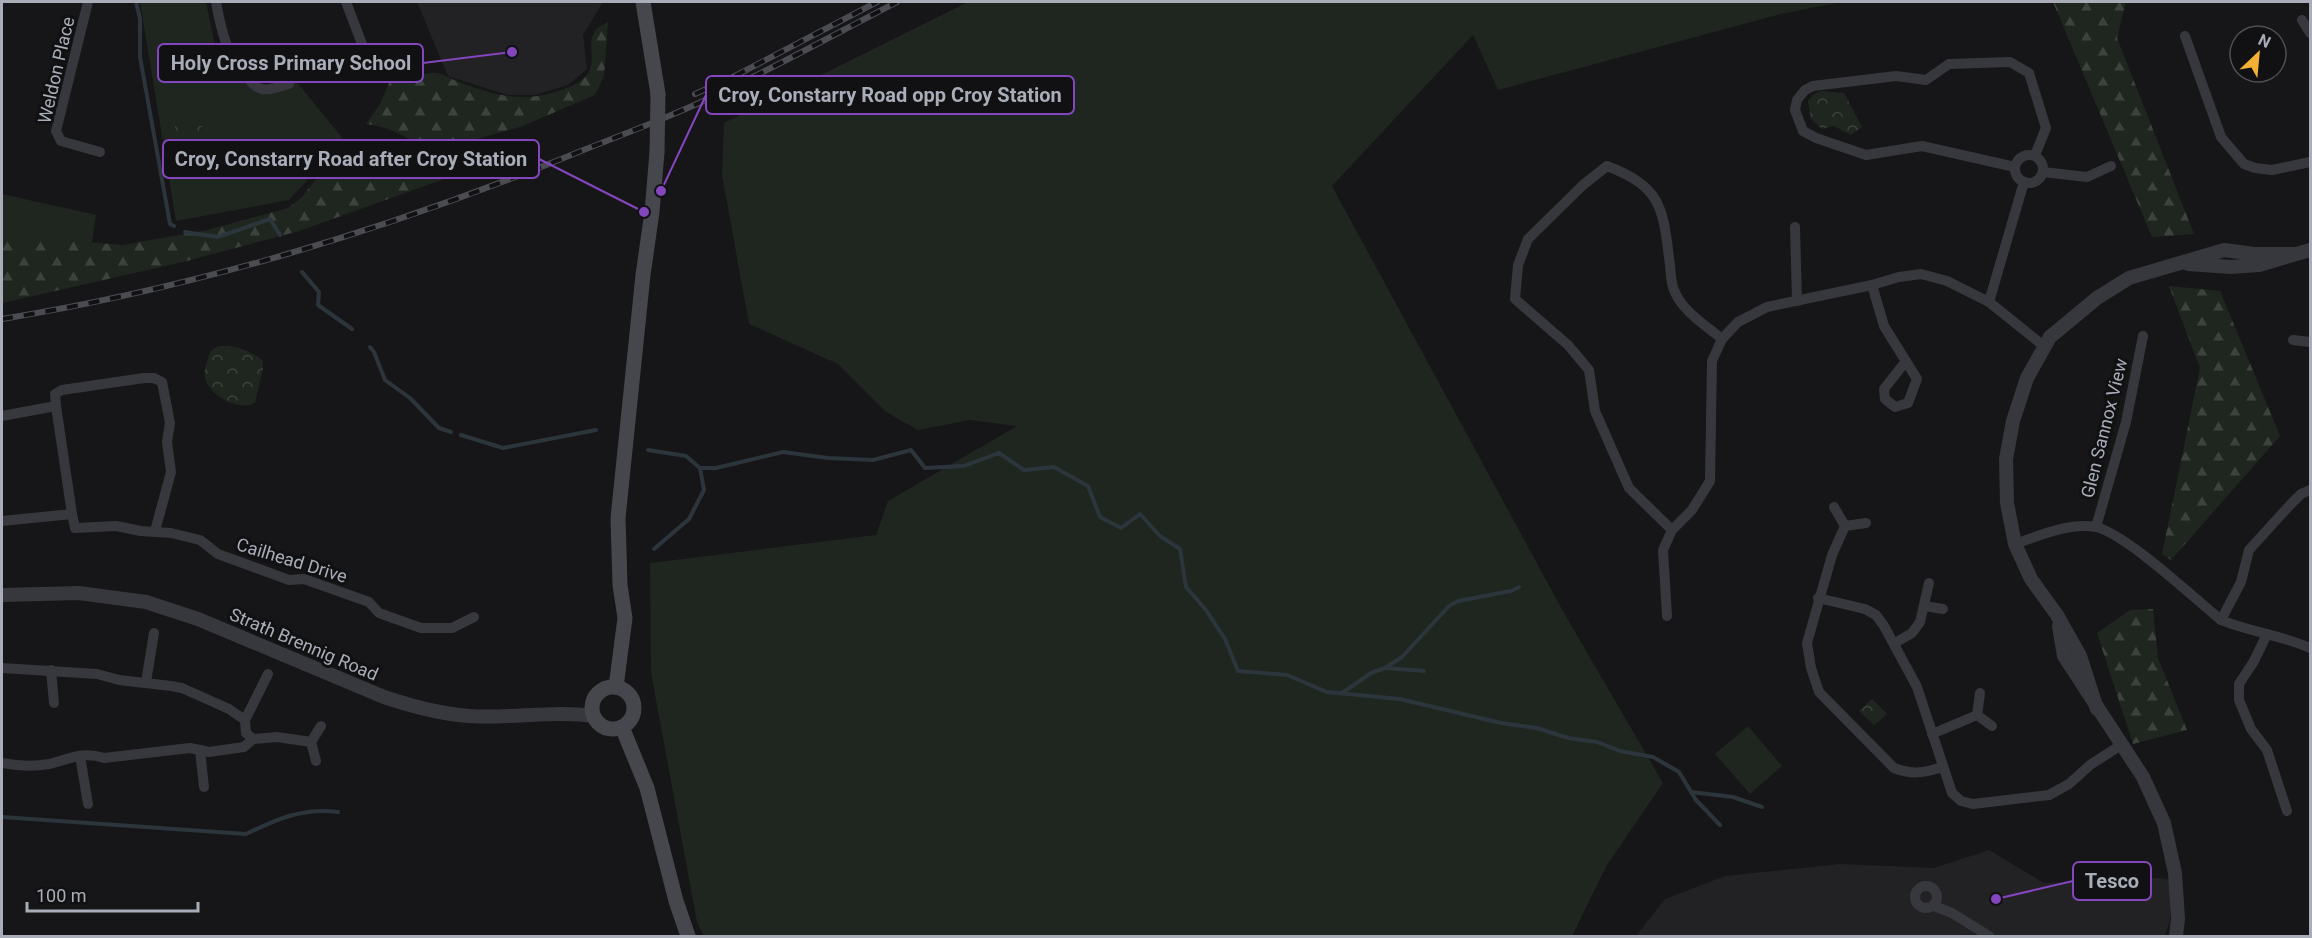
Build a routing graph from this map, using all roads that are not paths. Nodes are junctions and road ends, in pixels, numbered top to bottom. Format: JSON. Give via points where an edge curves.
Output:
{"nodes":[{"id":1,"x":88,"y":2,"type":"edge"},
{"id":2,"x":216,"y":2,"type":"edge"},
{"id":3,"x":346,"y":2,"type":"edge"},
{"id":4,"x":643,"y":2,"type":"edge"},
{"id":5,"x":2302,"y":20,"type":"dead end"},
{"id":6,"x":2310,"y":33,"type":"edge"},
{"id":7,"x":2185,"y":36,"type":"dead end"},
{"id":8,"x":233,"y":58,"type":"junction"},
{"id":9,"x":373,"y":73,"type":"dead end"},
{"id":10,"x":100,"y":152,"type":"dead end"},
{"id":11,"x":2035,"y":155,"type":"junction"},
{"id":12,"x":2310,"y":162,"type":"edge"},
{"id":13,"x":2111,"y":166,"type":"dead end"},
{"id":14,"x":2015,"y":167,"type":"junction"},
{"id":15,"x":2043,"y":172,"type":"junction"},
{"id":16,"x":2024,"y":182,"type":"junction"},
{"id":17,"x":1795,"y":227,"type":"dead end"},
{"id":18,"x":2310,"y":250,"type":"edge"},
{"id":19,"x":1872,"y":285,"type":"junction"},
{"id":20,"x":1797,"y":301,"type":"junction"},
{"id":21,"x":1989,"y":302,"type":"junction"},
{"id":22,"x":2143,"y":336,"type":"dead end"},
{"id":23,"x":1722,"y":339,"type":"junction"},
{"id":24,"x":2293,"y":340,"type":"dead end"},
{"id":25,"x":2310,"y":342,"type":"edge"},
{"id":26,"x":2044,"y":347,"type":"junction"},
{"id":27,"x":1906,"y":361,"type":"dead end"},
{"id":28,"x":56,"y":406,"type":"junction"},
{"id":29,"x":2,"y":416,"type":"edge"},
{"id":30,"x":2310,"y":490,"type":"edge"},
{"id":31,"x":1834,"y":507,"type":"dead end"},
{"id":32,"x":72,"y":514,"type":"junction"},
{"id":33,"x":2,"y":521,"type":"edge"},
{"id":34,"x":1866,"y":523,"type":"dead end"},
{"id":35,"x":1845,"y":526,"type":"junction"},
{"id":36,"x":2096,"y":527,"type":"junction"},
{"id":37,"x":155,"y":531,"type":"junction"},
{"id":38,"x":1672,"y":531,"type":"junction"},
{"id":39,"x":2015,"y":544,"type":"junction"},
{"id":40,"x":1929,"y":583,"type":"dead end"},
{"id":41,"x":2,"y":595,"type":"edge"},
{"id":42,"x":1818,"y":598,"type":"junction"},
{"id":43,"x":1924,"y":606,"type":"junction"},
{"id":44,"x":1943,"y":609,"type":"dead end"},
{"id":45,"x":1667,"y":616,"type":"dead end"},
{"id":46,"x":474,"y":617,"type":"dead end"},
{"id":47,"x":2221,"y":620,"type":"junction"},
{"id":48,"x":154,"y":633,"type":"dead end"},
{"id":49,"x":2267,"y":634,"type":"junction"},
{"id":50,"x":1895,"y":643,"type":"junction"},
{"id":51,"x":2310,"y":648,"type":"edge"},
{"id":52,"x":2,"y":668,"type":"edge"},
{"id":53,"x":51,"y":670,"type":"junction"},
{"id":54,"x":268,"y":674,"type":"dead end"},
{"id":55,"x":146,"y":682,"type":"junction"},
{"id":56,"x":616,"y":687,"type":"junction"},
{"id":57,"x":1980,"y":693,"type":"dead end"},
{"id":58,"x":54,"y":703,"type":"dead end"},
{"id":59,"x":1977,"y":715,"type":"junction"},
{"id":60,"x":594,"y":716,"type":"junction"},
{"id":61,"x":245,"y":720,"type":"junction"},
{"id":62,"x":321,"y":726,"type":"dead end"},
{"id":63,"x":1992,"y":726,"type":"dead end"},
{"id":64,"x":622,"y":727,"type":"junction"},
{"id":65,"x":1932,"y":734,"type":"junction"},
{"id":66,"x":253,"y":739,"type":"junction"},
{"id":67,"x":311,"y":742,"type":"junction"},
{"id":68,"x":2121,"y":745,"type":"junction"},
{"id":69,"x":200,"y":750,"type":"junction"},
{"id":70,"x":80,"y":756,"type":"junction"},
{"id":71,"x":316,"y":761,"type":"dead end"},
{"id":72,"x":2,"y":763,"type":"edge"},
{"id":73,"x":1942,"y":767,"type":"junction"},
{"id":74,"x":204,"y":787,"type":"dead end"},
{"id":75,"x":88,"y":804,"type":"dead end"},
{"id":76,"x":2287,"y":811,"type":"dead end"},
{"id":77,"x":1934,"y":906,"type":"dead end"},
{"id":78,"x":688,"y":936,"type":"edge"},
{"id":79,"x":1989,"y":936,"type":"edge"},
{"id":80,"x":2176,"y":936,"type":"edge"}],
"edges":[{"from":1,"to":10,"type":"street","name":"Weldon Place","via":[[56,130],[61,141]]},
{"from":2,"to":8,"type":"street","via":[[222,34]]},
{"from":3,"to":9,"type":"street"},
{"from":4,"to":56,"type":"main road","bridge":true,"via":[[658,94],[657,152],[618,518],[625,618]]},
{"from":5,"to":6,"type":"street"},
{"from":7,"to":12,"type":"street","via":[[2221,137],[2244,164],[2272,170]]},
{"from":8,"to":8,"type":"street","via":[[258,89],[289,84],[285,72],[266,56],[257,53]]},
{"from":11,"to":14,"type":"street","via":[[2019,158]]},
{"from":11,"to":14,"type":"street","via":[[2046,128],[2029,73],[2010,62],[1949,64],[1926,80],[1896,76],[1813,86],[1797,100],[1795,110],[1803,131],[1866,155],[1922,146]]},
{"from":11,"to":15,"type":"street"},
{"from":13,"to":15,"type":"street","via":[[2087,177]]},
{"from":14,"to":16,"type":"street","via":[[2015,174]]},
{"from":15,"to":16,"type":"street","via":[[2036,181]]},
{"from":16,"to":21,"type":"street"},
{"from":17,"to":20,"type":"street"},
{"from":18,"to":26,"type":"street","via":[[2295,254],[2224,250],[2129,278],[2050,337]]},
{"from":19,"to":20,"type":"street"},
{"from":19,"to":21,"type":"street","via":[[1921,274],[1947,281]]},
{"from":19,"to":27,"type":"street","via":[[1884,326]]},
{"from":20,"to":23,"type":"street","via":[[1757,312],[1738,322]]},
{"from":21,"to":26,"type":"street"},
{"from":22,"to":36,"type":"street","name":"Glen Sannox View","via":[[2126,422]]},
{"from":23,"to":38,"type":"street","via":[[1712,362],[1710,482]]},
{"from":23,"to":38,"type":"street","via":[[1685,309],[1673,289],[1665,223],[1651,191],[1632,176],[1607,166],[1528,238],[1518,265],[1515,299],[1568,345],[1589,370],[1594,411],[1629,488]]},
{"from":24,"to":25,"type":"street"},
{"from":26,"to":39,"type":"street","via":[[2027,378],[2006,459],[2007,503]]},
{"from":28,"to":29,"type":"street"},
{"from":28,"to":32,"type":"street"},
{"from":28,"to":37,"type":"street","via":[[54,398],[59,391],[154,378],[164,385],[171,423],[167,442],[171,472]]},
{"from":30,"to":47,"type":"street","via":[[2301,494],[2249,550],[2241,582]]},
{"from":31,"to":35,"type":"street"},
{"from":32,"to":33,"type":"street"},
{"from":32,"to":37,"type":"street","name":"Cailhead Drive","via":[[75,528],[116,526]]},
{"from":34,"to":35,"type":"street"},
{"from":35,"to":42,"type":"street"},
{"from":36,"to":39,"type":"street","via":[[2064,528]]},
{"from":36,"to":47,"type":"street","via":[[2138,551]]},
{"from":37,"to":46,"type":"street","name":"Cailhead Drive","via":[[201,540],[218,554],[289,580],[304,579],[369,602],[379,613],[421,628],[452,628]]},
{"from":38,"to":45,"type":"street","via":[[1663,550]]},
{"from":39,"to":68,"type":"street","via":[[2031,579],[2057,615],[2064,657]]},
{"from":40,"to":43,"type":"street"},
{"from":41,"to":60,"type":"street","name":"Strath Brennig Road","via":[[79,593],[146,602],[198,619],[413,706],[469,716]]},
{"from":42,"to":50,"type":"street","via":[[1876,615]]},
{"from":42,"to":73,"type":"street","via":[[1807,643],[1819,692],[1894,768],[1921,774]]},
{"from":43,"to":44,"type":"street"},
{"from":43,"to":50,"type":"street","via":[[1912,633]]},
{"from":47,"to":49,"type":"street"},
{"from":48,"to":55,"type":"street"},
{"from":49,"to":51,"type":"street"},
{"from":49,"to":76,"type":"street","via":[[2239,684],[2239,700],[2251,729],[2267,750]]},
{"from":50,"to":65,"type":"street","via":[[1917,687]]},
{"from":52,"to":53,"type":"street"},
{"from":53,"to":55,"type":"street"},
{"from":53,"to":58,"type":"street"},
{"from":54,"to":61,"type":"street"},
{"from":55,"to":61,"type":"street","via":[[182,688]]},
{"from":56,"to":60,"type":"main road","via":[[606,688],[596,696]]},
{"from":56,"to":64,"type":"main road","via":[[629,694],[634,707],[632,718]]},
{"from":57,"to":59,"type":"street"},
{"from":59,"to":63,"type":"street"},
{"from":59,"to":65,"type":"street"},
{"from":60,"to":64,"type":"main road","via":[[607,728]]},
{"from":61,"to":66,"type":"street","via":[[246,732]]},
{"from":62,"to":67,"type":"street"},
{"from":64,"to":78,"type":"main road","via":[[647,788]]},
{"from":65,"to":73,"type":"street"},
{"from":66,"to":67,"type":"street"},
{"from":66,"to":69,"type":"street","via":[[244,747]]},
{"from":67,"to":71,"type":"street"},
{"from":68,"to":73,"type":"street","via":[[2049,795],[1973,804],[1961,801],[1952,794]]},
{"from":68,"to":80,"type":"street","via":[[2143,777],[2164,823],[2175,873]]},
{"from":69,"to":70,"type":"street","via":[[104,758]]},
{"from":69,"to":74,"type":"street"},
{"from":70,"to":72,"type":"street","via":[[23,767]]},
{"from":70,"to":75,"type":"street"},
{"from":77,"to":79,"type":"street"}]}
